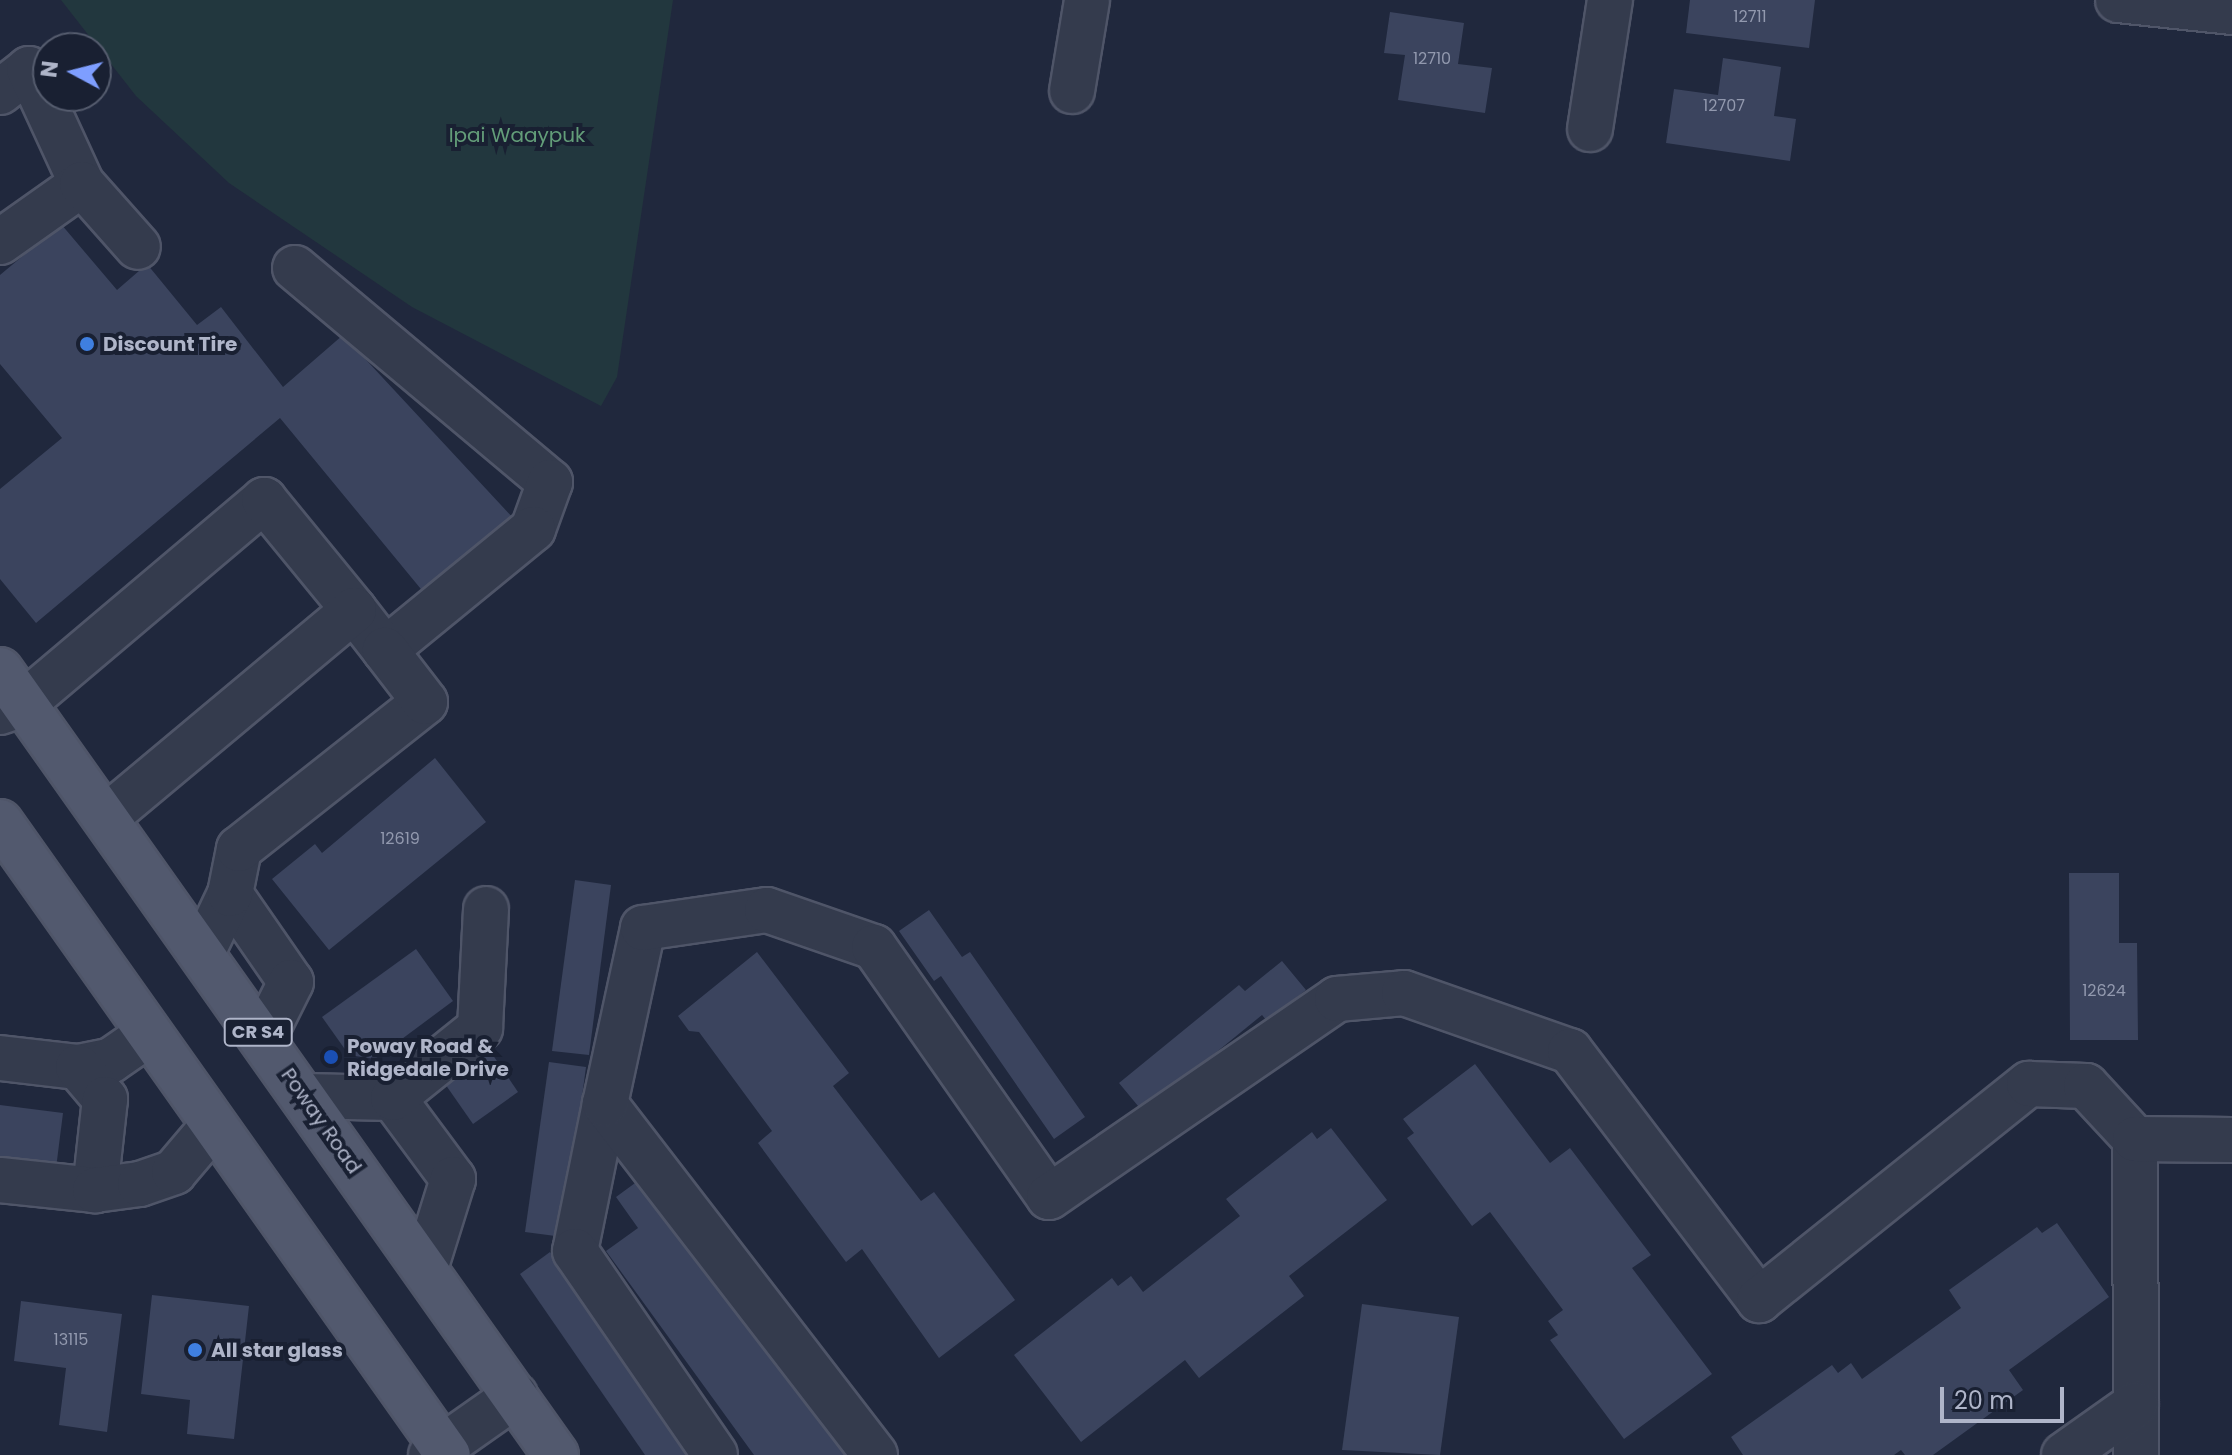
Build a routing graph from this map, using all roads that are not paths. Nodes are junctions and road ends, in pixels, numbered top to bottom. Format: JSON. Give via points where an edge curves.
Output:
{"nodes":[{"id":1,"x":1087,"y":0,"type":"edge"},
{"id":2,"x":1610,"y":0,"type":"edge"},
{"id":3,"x":2118,"y":0,"type":"edge"},
{"id":4,"x":2232,"y":12,"type":"edge"},
{"id":5,"x":1072,"y":91,"type":"dead end"},
{"id":6,"x":0,"y":92,"type":"edge"},
{"id":7,"x":1590,"y":129,"type":"dead end"},
{"id":8,"x":82,"y":184,"type":"junction"},
{"id":9,"x":0,"y":242,"type":"edge"},
{"id":10,"x":138,"y":247,"type":"dead end"},
{"id":11,"x":295,"y":268,"type":"dead end"},
{"id":12,"x":354,"y":610,"type":"junction"},
{"id":13,"x":385,"y":650,"type":"junction"},
{"id":14,"x":8,"y":695,"type":"edge"},
{"id":15,"x":106,"y":817,"type":"junction"},
{"id":16,"x":0,"y":822,"type":"edge"},
{"id":17,"x":230,"y":894,"type":"junction"},
{"id":18,"x":486,"y":909,"type":"dead end"},
{"id":19,"x":202,"y":953,"type":"junction"},
{"id":20,"x":149,"y":1034,"type":"junction"},
{"id":21,"x":263,"y":1038,"type":"junction"},
{"id":22,"x":0,"y":1058,"type":"edge"},
{"id":23,"x":78,"y":1067,"type":"junction"},
{"id":24,"x":303,"y":1096,"type":"junction"},
{"id":25,"x":393,"y":1098,"type":"junction"},
{"id":26,"x":605,"y":1104,"type":"junction"},
{"id":27,"x":213,"y":1126,"type":"junction"},
{"id":28,"x":2135,"y":1139,"type":"junction"},
{"id":29,"x":2232,"y":1140,"type":"edge"},
{"id":30,"x":0,"y":1180,"type":"edge"},
{"id":31,"x":95,"y":1190,"type":"junction"},
{"id":32,"x":425,"y":1269,"type":"junction"},
{"id":33,"x":515,"y":1396,"type":"junction"},
{"id":34,"x":2136,"y":1404,"type":"junction"},
{"id":35,"x":440,"y":1452,"type":"edge"},
{"id":36,"x":556,"y":1455,"type":"edge"},
{"id":37,"x":715,"y":1455,"type":"edge"},
{"id":38,"x":875,"y":1455,"type":"edge"},
{"id":39,"x":2064,"y":1455,"type":"edge"},
{"id":40,"x":2136,"y":1455,"type":"edge"}],
"edges":[{"from":1,"to":5,"type":"street"},
{"from":2,"to":7,"type":"street"},
{"from":3,"to":4,"type":"street"},
{"from":6,"to":8,"type":"street","via":[[29,69]]},
{"from":8,"to":9,"type":"street"},
{"from":8,"to":10,"type":"street"},
{"from":11,"to":13,"type":"street","via":[[550,482],[533,529]]},
{"from":12,"to":13,"type":"street"},
{"from":12,"to":14,"type":"street","via":[[264,500]]},
{"from":12,"to":15,"type":"street"},
{"from":13,"to":17,"type":"street","via":[[425,702],[239,849]]},
{"from":14,"to":15,"type":"main road","name":"Poway Road","number":"CR S4"},
{"from":15,"to":19,"type":"main road","name":"Poway Road","number":"CR S4"},
{"from":16,"to":20,"type":"main road"},
{"from":17,"to":19,"type":"street"},
{"from":17,"to":21,"type":"street","via":[[291,982]]},
{"from":18,"to":25,"type":"street","via":[[480,1028]]},
{"from":19,"to":21,"type":"main road","name":"Poway Road","number":"CR S4"},
{"from":20,"to":23,"type":"street","via":[[110,1061]]},
{"from":20,"to":27,"type":"main road"},
{"from":21,"to":24,"type":"main road","name":"Poway Road","number":"CR S4"},
{"from":22,"to":23,"type":"street"},
{"from":23,"to":31,"type":"street","via":[[105,1099]]},
{"from":24,"to":25,"type":"street"},
{"from":24,"to":32,"type":"main road","name":"Poway Road","number":"CR S4"},
{"from":25,"to":32,"type":"street","via":[[453,1179]]},
{"from":26,"to":28,"type":"street","via":[[643,928],[767,910],[874,947],[1049,1197],[1337,999],[1404,993],[1570,1051],[1759,1300],[2029,1084],[2086,1086]]},
{"from":26,"to":37,"type":"street","via":[[575,1251]]},
{"from":26,"to":38,"type":"street"},
{"from":27,"to":31,"type":"street","via":[[174,1172],[140,1184]]},
{"from":27,"to":35,"type":"main road"},
{"from":28,"to":29,"type":"street"},
{"from":28,"to":34,"type":"street"},
{"from":30,"to":31,"type":"street"},
{"from":32,"to":33,"type":"main road","name":"Poway Road","number":"CR S4"},
{"from":33,"to":35,"type":"street"},
{"from":33,"to":36,"type":"main road","name":"Poway Road","number":"CR S4"},
{"from":34,"to":39,"type":"street"},
{"from":34,"to":40,"type":"street"}]}
